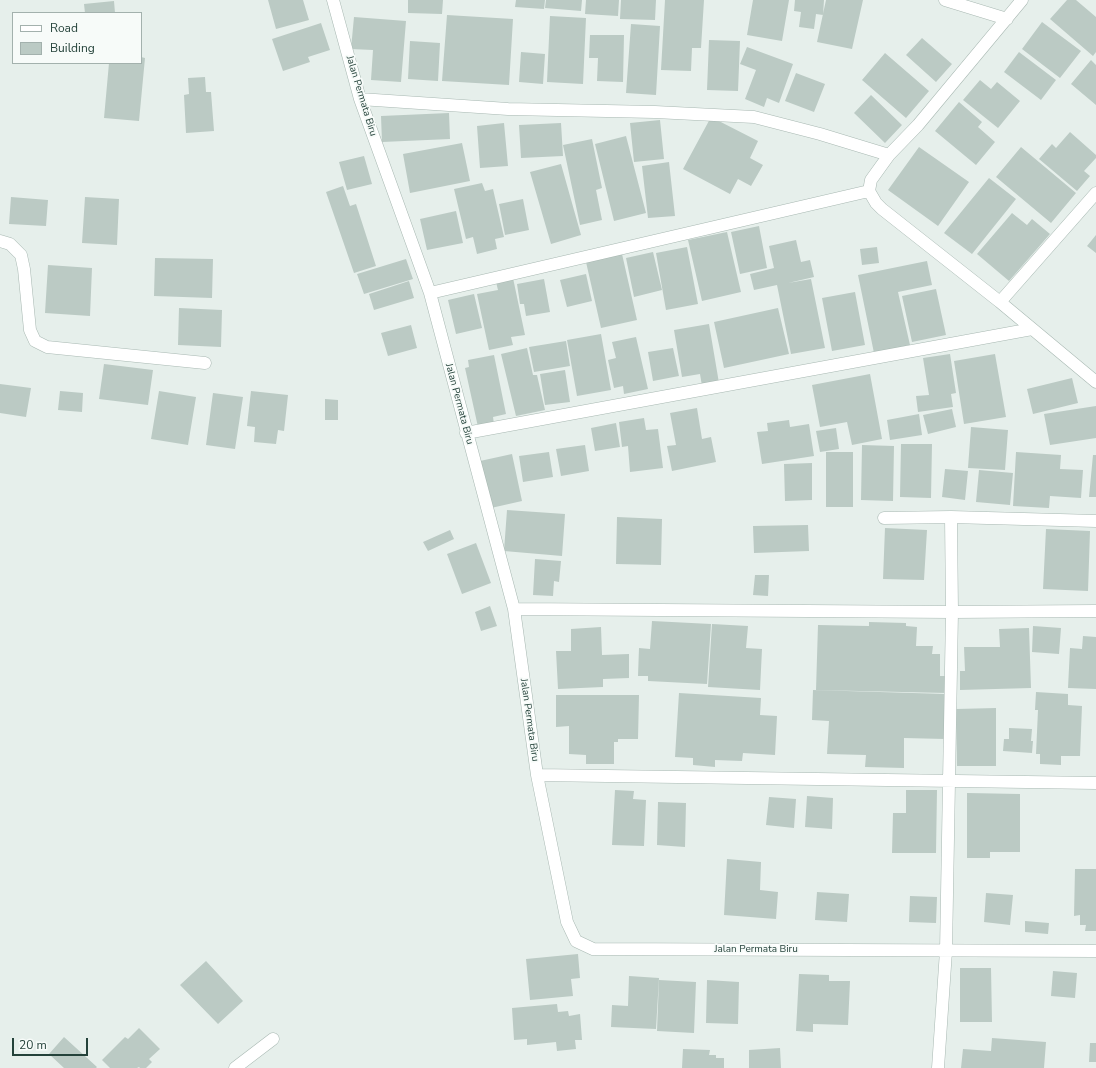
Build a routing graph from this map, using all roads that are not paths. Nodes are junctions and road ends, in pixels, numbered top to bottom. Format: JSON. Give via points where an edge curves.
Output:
{"nodes":[{"id":1,"x":333,"y":0,"type":"edge"},
{"id":2,"x":945,"y":0,"type":"edge"},
{"id":3,"x":1022,"y":0,"type":"edge"},
{"id":4,"x":1007,"y":19,"type":"junction"},
{"id":5,"x":360,"y":99,"type":"junction"},
{"id":6,"x":889,"y":155,"type":"junction"},
{"id":7,"x":869,"y":192,"type":"junction"},
{"id":8,"x":1096,"y":193,"type":"edge"},
{"id":9,"x":0,"y":241,"type":"edge"},
{"id":10,"x":430,"y":293,"type":"junction"},
{"id":11,"x":1000,"y":302,"type":"junction"},
{"id":12,"x":1032,"y":329,"type":"junction"},
{"id":13,"x":205,"y":363,"type":"dead end"},
{"id":14,"x":1096,"y":382,"type":"edge"},
{"id":15,"x":466,"y":433,"type":"junction"},
{"id":16,"x":951,"y":517,"type":"junction"},
{"id":17,"x":884,"y":518,"type":"dead end"},
{"id":18,"x":1096,"y":520,"type":"edge"},
{"id":19,"x":514,"y":609,"type":"junction"},
{"id":20,"x":1096,"y":611,"type":"edge"},
{"id":21,"x":952,"y":612,"type":"junction"},
{"id":22,"x":537,"y":775,"type":"junction"},
{"id":23,"x":949,"y":782,"type":"junction"},
{"id":24,"x":1096,"y":783,"type":"edge"},
{"id":25,"x":946,"y":951,"type":"junction"},
{"id":26,"x":1096,"y":951,"type":"edge"},
{"id":27,"x":273,"y":1039,"type":"dead end"},
{"id":28,"x":235,"y":1068,"type":"edge"},
{"id":29,"x":938,"y":1068,"type":"edge"}],
"edges":[{"from":1,"to":5,"type":"street","name":"Jalan Permata Biru"},
{"from":2,"to":4,"type":"street"},
{"from":3,"to":4,"type":"street"},
{"from":4,"to":6,"type":"street","via":[[918,125]]},
{"from":5,"to":6,"type":"street","via":[[508,109],[754,117]]},
{"from":5,"to":10,"type":"street","name":"Jalan Permata Biru"},
{"from":6,"to":7,"type":"street","via":[[871,180]]},
{"from":7,"to":10,"type":"street"},
{"from":7,"to":11,"type":"street","via":[[882,209]]},
{"from":8,"to":11,"type":"street"},
{"from":9,"to":13,"type":"street","via":[[10,244],[21,255],[30,330],[35,341],[47,347]]},
{"from":10,"to":15,"type":"street","name":"Jalan Permata Biru"},
{"from":11,"to":12,"type":"street"},
{"from":12,"to":14,"type":"street"},
{"from":12,"to":15,"type":"street"},
{"from":15,"to":19,"type":"street","name":"Jalan Permata Biru"},
{"from":16,"to":17,"type":"street"},
{"from":16,"to":18,"type":"street"},
{"from":16,"to":21,"type":"street"},
{"from":19,"to":21,"type":"street"},
{"from":19,"to":22,"type":"street","name":"Jalan Permata Biru"},
{"from":20,"to":21,"type":"street"},
{"from":21,"to":23,"type":"street"},
{"from":22,"to":23,"type":"street"},
{"from":22,"to":25,"type":"street","name":"Jalan Permata Biru","via":[[567,922],[576,941],[593,949]]},
{"from":23,"to":24,"type":"street"},
{"from":23,"to":25,"type":"street"},
{"from":25,"to":26,"type":"street","name":"Jalan Permata Biru"},
{"from":25,"to":29,"type":"street"},
{"from":27,"to":28,"type":"street"}]}
